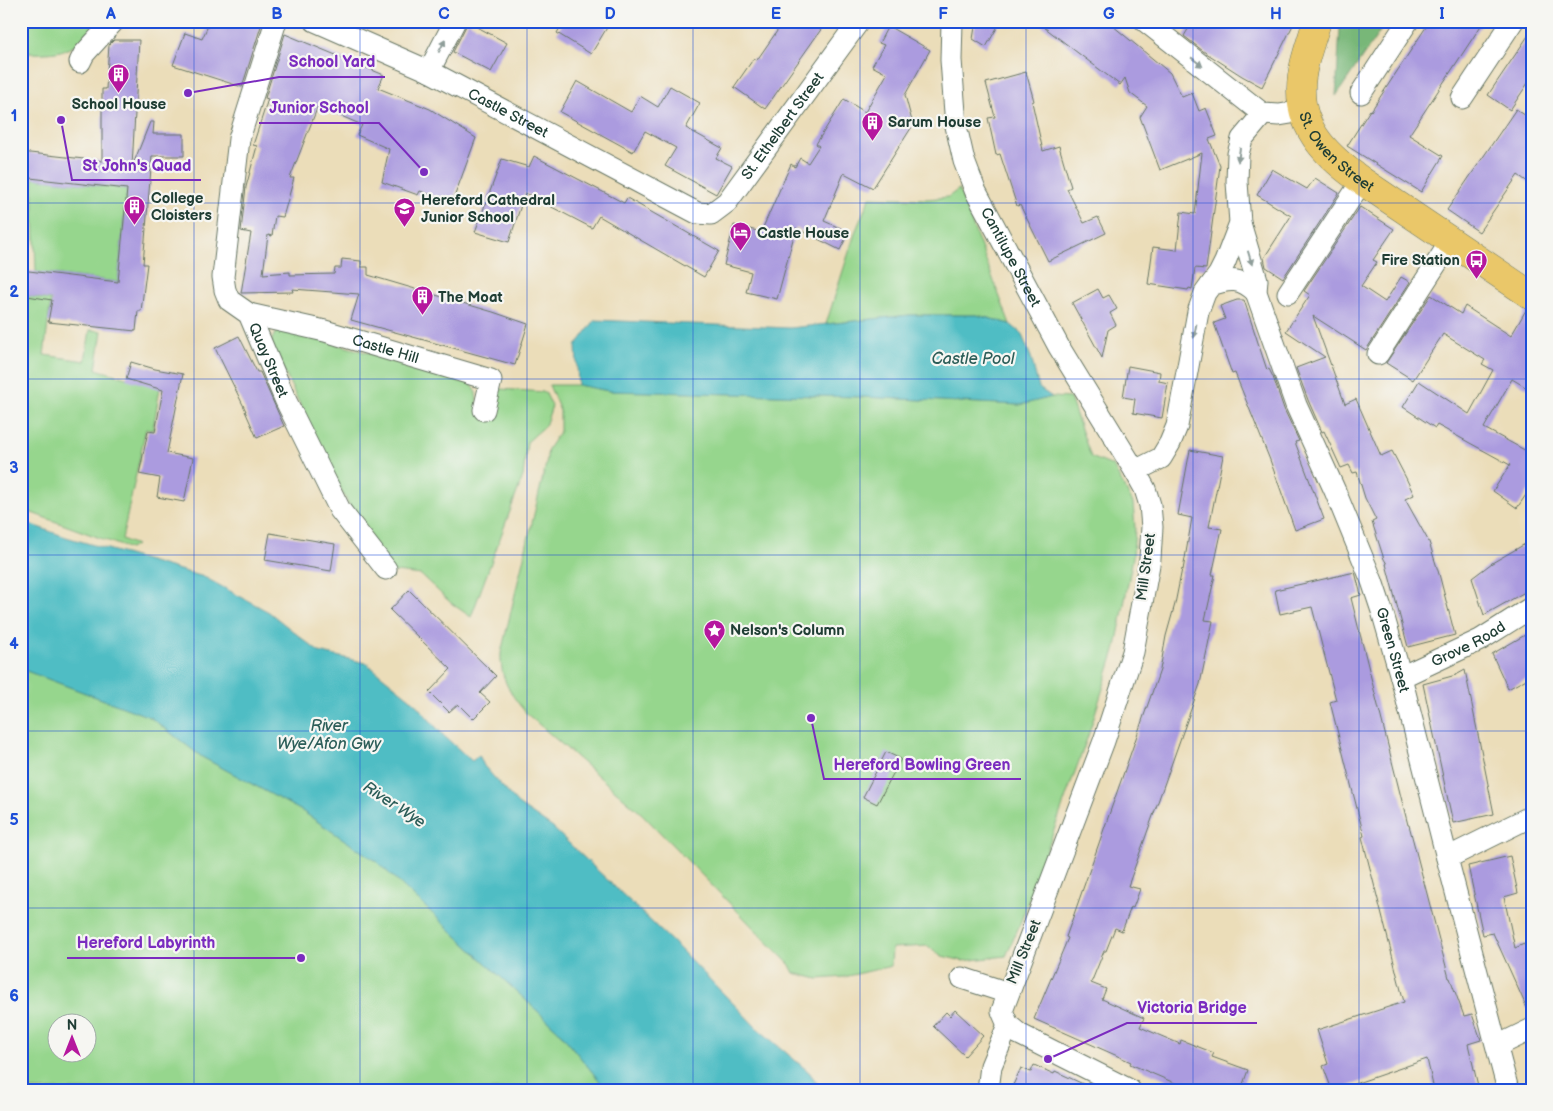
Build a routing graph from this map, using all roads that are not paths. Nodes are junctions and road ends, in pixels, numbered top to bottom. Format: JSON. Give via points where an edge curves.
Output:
{"nodes":[{"id":1,"x":114,"y":21,"type":"edge"},
{"id":2,"x":276,"y":21,"type":"edge"},
{"id":3,"x":315,"y":21,"type":"edge"},
{"id":4,"x":455,"y":21,"type":"edge"},
{"id":5,"x":859,"y":21,"type":"edge"},
{"id":6,"x":952,"y":21,"type":"edge"},
{"id":7,"x":1145,"y":21,"type":"edge"},
{"id":8,"x":1317,"y":21,"type":"edge"},
{"id":9,"x":1408,"y":21,"type":"edge"},
{"id":10,"x":1514,"y":21,"type":"edge"},
{"id":11,"x":1169,"y":29,"type":"edge"},
{"id":12,"x":80,"y":62,"type":"dead end"},
{"id":13,"x":429,"y":71,"type":"junction"},
{"id":14,"x":1361,"y":93,"type":"dead end"},
{"id":15,"x":1462,"y":98,"type":"dead end"},
{"id":16,"x":1302,"y":111,"type":"junction"},
{"id":17,"x":1263,"y":114,"type":"junction"},
{"id":18,"x":1362,"y":182,"type":"junction"},
{"id":19,"x":697,"y":213,"type":"joint"},
{"id":20,"x":1240,"y":223,"type":"junction"},
{"id":21,"x":1451,"y":241,"type":"junction"},
{"id":22,"x":1211,"y":285,"type":"junction"},
{"id":23,"x":1256,"y":292,"type":"junction"},
{"id":24,"x":1288,"y":294,"type":"dead end"},
{"id":25,"x":1532,"y":296,"type":"edge"},
{"id":26,"x":249,"y":314,"type":"junction"},
{"id":27,"x":1378,"y":354,"type":"dead end"},
{"id":28,"x":484,"y":410,"type":"dead end"},
{"id":29,"x":1135,"y":471,"type":"junction"},
{"id":30,"x":386,"y":569,"type":"dead end"},
{"id":31,"x":1532,"y":607,"type":"edge"},
{"id":32,"x":1402,"y":677,"type":"junction"},
{"id":33,"x":1532,"y":816,"type":"edge"},
{"id":34,"x":1447,"y":858,"type":"junction"},
{"id":35,"x":962,"y":978,"type":"dead end"},
{"id":36,"x":1008,"y":993,"type":"junction"},
{"id":37,"x":1008,"y":1026,"type":"junction"},
{"id":38,"x":1532,"y":1028,"type":"edge"},
{"id":39,"x":1497,"y":1046,"type":"junction"},
{"id":40,"x":988,"y":1090,"type":"edge"},
{"id":41,"x":1130,"y":1090,"type":"edge"},
{"id":42,"x":1508,"y":1090,"type":"edge"}],
"edges":[{"from":1,"to":12,"type":"street"},
{"from":2,"to":26,"type":"street","name":"Quay Street","via":[[239,139],[223,277],[229,300]]},
{"from":3,"to":13,"type":"street","name":"Castle Street"},
{"from":13,"to":4,"type":"street","one_way":true},
{"from":5,"to":19,"type":"street","name":"St. Ethelbert Street","via":[[727,202],[711,214]]},
{"from":6,"to":29,"type":"street","name":"Cantilupe Street","via":[[956,126],[964,161],[976,190],[1059,347]]},
{"from":7,"to":11,"type":"street"},
{"from":8,"to":16,"type":"highway","via":[[1303,71]]},
{"from":9,"to":14,"type":"street"},
{"from":10,"to":15,"type":"street"},
{"from":11,"to":17,"type":"street","one_way":true},
{"from":13,"to":19,"type":"street","name":"Castle Street"},
{"from":16,"to":17,"type":"street","name":"St. Owen Street"},
{"from":16,"to":18,"type":"highway","name":"St. Owen Street","via":[[1326,152]]},
{"from":17,"to":20,"type":"street","one_way":true,"via":[[1242,139],[1238,154]]},
{"from":18,"to":21,"type":"highway","name":"St. Owen Street"},
{"from":18,"to":24,"type":"street"},
{"from":20,"to":22,"type":"street","via":[[1219,274]]},
{"from":20,"to":23,"type":"street","name":"Green Street","one_way":true,"via":[[1257,280]]},
{"from":21,"to":25,"type":"highway","name":"St. Owen Street"},
{"from":21,"to":27,"type":"street"},
{"from":22,"to":23,"type":"street","via":[[1236,280]]},
{"from":22,"to":29,"type":"street","one_way":true,"via":[[1198,312],[1177,426],[1161,458]]},
{"from":23,"to":32,"type":"street","name":"Green Street","via":[[1296,405],[1372,581]]},
{"from":26,"to":28,"type":"street","name":"Castle Hill","via":[[325,331],[491,380]]},
{"from":26,"to":30,"type":"street","name":"Quay Street","via":[[285,399],[340,510]]},
{"from":29,"to":36,"type":"street","name":"Mill Street","via":[[1150,505],[1152,527],[1150,559],[1132,652],[1104,741]]},
{"from":31,"to":32,"type":"street","name":"Grove Road","via":[[1480,640]]},
{"from":32,"to":34,"type":"street","name":"Green Street"},
{"from":33,"to":34,"type":"street"},
{"from":34,"to":39,"type":"street","name":"Green Street"},
{"from":35,"to":36,"type":"street","name":"Mill Street"},
{"from":36,"to":37,"type":"street","via":[[1002,1011]]},
{"from":37,"to":40,"type":"street","via":[[991,1066]]},
{"from":37,"to":41,"type":"street"},
{"from":38,"to":39,"type":"street"},
{"from":39,"to":42,"type":"street","name":"Green Street"}]}
